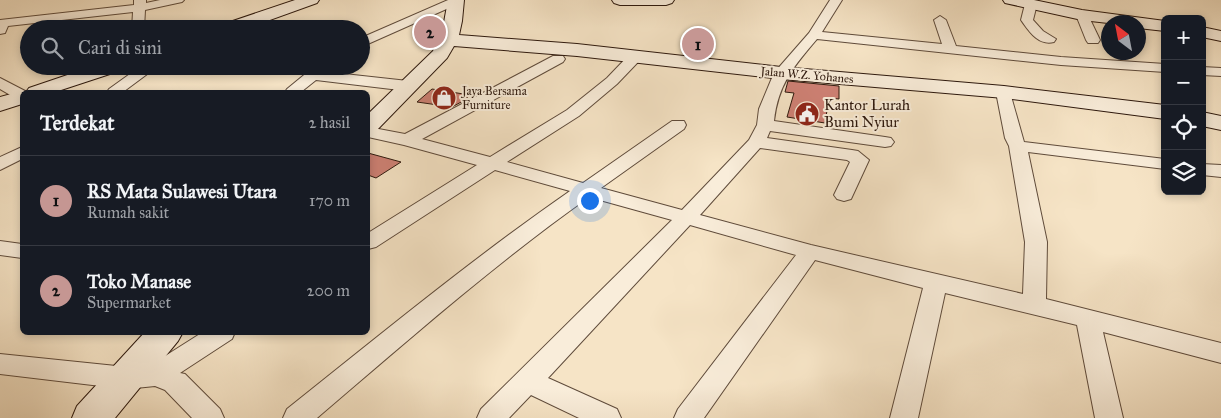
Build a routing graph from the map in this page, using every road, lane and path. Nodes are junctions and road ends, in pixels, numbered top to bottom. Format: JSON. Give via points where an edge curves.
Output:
{"nodes":[{"id":1,"x":178,"y":0,"type":"edge"},
{"id":2,"x":311,"y":0,"type":"edge"},
{"id":3,"x":456,"y":0,"type":"edge"},
{"id":4,"x":620,"y":0,"type":"edge"},
{"id":5,"x":666,"y":0,"type":"edge"},
{"id":6,"x":836,"y":0,"type":"edge"},
{"id":7,"x":1011,"y":0,"type":"edge"},
{"id":8,"x":139,"y":4,"type":"edge"},
{"id":9,"x":1031,"y":4,"type":"junction"},
{"id":10,"x":1082,"y":14,"type":"junction"},
{"id":11,"x":1101,"y":17,"type":"edge"},
{"id":12,"x":25,"y":20,"type":"edge"},
{"id":13,"x":138,"y":20,"type":"edge"},
{"id":14,"x":252,"y":20,"type":"edge"},
{"id":15,"x":940,"y":20,"type":"dead end"},
{"id":16,"x":20,"y":21,"type":"edge"},
{"id":17,"x":1146,"y":24,"type":"edge"},
{"id":18,"x":1161,"y":26,"type":"edge"},
{"id":19,"x":0,"y":30,"type":"edge"},
{"id":20,"x":1206,"y":33,"type":"edge"},
{"id":21,"x":814,"y":35,"type":"junction"},
{"id":22,"x":1221,"y":36,"type":"edge"},
{"id":23,"x":370,"y":39,"type":"edge"},
{"id":24,"x":1049,"y":39,"type":"dead end"},
{"id":25,"x":450,"y":40,"type":"junction"},
{"id":26,"x":1093,"y":40,"type":"dead end"},
{"id":27,"x":951,"y":50,"type":"junction"},
{"id":28,"x":635,"y":56,"type":"junction"},
{"id":29,"x":558,"y":58,"type":"dead end"},
{"id":30,"x":1161,"y":68,"type":"edge"},
{"id":31,"x":1206,"y":71,"type":"edge"},
{"id":32,"x":1221,"y":72,"type":"edge"},
{"id":33,"x":781,"y":73,"type":"junction"},
{"id":34,"x":88,"y":75,"type":"edge"},
{"id":35,"x":138,"y":75,"type":"edge"},
{"id":36,"x":313,"y":75,"type":"edge"},
{"id":37,"x":342,"y":75,"type":"edge"},
{"id":38,"x":0,"y":82,"type":"edge"},
{"id":39,"x":408,"y":86,"type":"junction"},
{"id":40,"x":42,"y":90,"type":"edge"},
{"id":41,"x":117,"y":90,"type":"edge"},
{"id":42,"x":294,"y":90,"type":"edge"},
{"id":43,"x":1004,"y":92,"type":"junction"},
{"id":44,"x":20,"y":95,"type":"edge"},
{"id":45,"x":20,"y":97,"type":"edge"},
{"id":46,"x":0,"y":104,"type":"edge"},
{"id":47,"x":1161,"y":112,"type":"edge"},
{"id":48,"x":1206,"y":120,"type":"edge"},
{"id":49,"x":1221,"y":123,"type":"edge"},
{"id":50,"x":370,"y":124,"type":"edge"},
{"id":51,"x":678,"y":125,"type":"dead end"},
{"id":52,"x":370,"y":132,"type":"edge"},
{"id":53,"x":761,"y":134,"type":"junction"},
{"id":54,"x":407,"y":140,"type":"junction"},
{"id":55,"x":885,"y":142,"type":"dead end"},
{"id":56,"x":1018,"y":146,"type":"junction"},
{"id":57,"x":20,"y":153,"type":"edge"},
{"id":58,"x":1161,"y":164,"type":"edge"},
{"id":59,"x":0,"y":165,"type":"edge"},
{"id":60,"x":493,"y":165,"type":"junction"},
{"id":61,"x":1206,"y":169,"type":"edge"},
{"id":62,"x":1221,"y":171,"type":"edge"},
{"id":63,"x":585,"y":190,"type":"junction"},
{"id":64,"x":844,"y":195,"type":"dead end"},
{"id":65,"x":688,"y":218,"type":"junction"},
{"id":66,"x":370,"y":241,"type":"edge"},
{"id":67,"x":0,"y":248,"type":"edge"},
{"id":68,"x":20,"y":251,"type":"edge"},
{"id":69,"x":810,"y":252,"type":"junction"},
{"id":70,"x":936,"y":283,"type":"junction"},
{"id":71,"x":1034,"y":305,"type":"junction"},
{"id":72,"x":1088,"y":318,"type":"junction"},
{"id":73,"x":164,"y":335,"type":"edge"},
{"id":74,"x":217,"y":335,"type":"edge"},
{"id":75,"x":1221,"y":353,"type":"edge"},
{"id":76,"x":0,"y":364,"type":"edge"},
{"id":77,"x":141,"y":376,"type":"junction"},
{"id":78,"x":528,"y":381,"type":"junction"},
{"id":79,"x":91,"y":418,"type":"edge"},
{"id":80,"x":210,"y":418,"type":"edge"},
{"id":81,"x":297,"y":418,"type":"edge"},
{"id":82,"x":492,"y":418,"type":"edge"},
{"id":83,"x":607,"y":418,"type":"edge"},
{"id":84,"x":688,"y":418,"type":"edge"},
{"id":85,"x":904,"y":418,"type":"edge"},
{"id":86,"x":1109,"y":418,"type":"edge"}],
"edges":[{"from":1,"to":8,"type":"street"},
{"from":2,"to":14,"type":"street"},
{"from":3,"to":23,"type":"street"},
{"from":3,"to":25,"type":"street"},
{"from":4,"to":5,"type":"street"},
{"from":6,"to":21,"type":"street"},
{"from":7,"to":9,"type":"street"},
{"from":8,"to":12,"type":"street"},
{"from":8,"to":13,"type":"street"},
{"from":9,"to":10,"type":"street"},
{"from":9,"to":24,"type":"street","via":[[1027,20],[1038,34]]},
{"from":10,"to":11,"type":"street"},
{"from":10,"to":26,"type":"street"},
{"from":15,"to":27,"type":"street"},
{"from":16,"to":19,"type":"street","via":[[4,23]]},
{"from":17,"to":18,"type":"street"},
{"from":20,"to":22,"type":"street"},
{"from":21,"to":27,"type":"street"},
{"from":21,"to":33,"type":"street"},
{"from":25,"to":28,"type":"street","name":"Jalan W.Z. Yohanes"},
{"from":25,"to":39,"type":"street"},
{"from":27,"to":30,"type":"street"},
{"from":28,"to":33,"type":"street","name":"Jalan W.Z. Yohanes"},
{"from":28,"to":60,"type":"street","via":[[587,102]]},
{"from":29,"to":54,"type":"street"},
{"from":31,"to":32,"type":"street"},
{"from":33,"to":43,"type":"street","name":"Jalan W.Z. Yohanes"},
{"from":33,"to":53,"type":"street"},
{"from":34,"to":40,"type":"street"},
{"from":35,"to":41,"type":"street"},
{"from":36,"to":42,"type":"street"},
{"from":37,"to":39,"type":"street"},
{"from":38,"to":44,"type":"street"},
{"from":39,"to":50,"type":"street"},
{"from":43,"to":47,"type":"street","name":"Jalan W.Z. Yohanes"},
{"from":43,"to":56,"type":"street"},
{"from":45,"to":46,"type":"street"},
{"from":48,"to":49,"type":"street"},
{"from":51,"to":63,"type":"street"},
{"from":52,"to":54,"type":"street"},
{"from":53,"to":55,"type":"street"},
{"from":53,"to":64,"type":"street","via":[[858,158],[858,167]]},
{"from":53,"to":65,"type":"street"},
{"from":54,"to":60,"type":"street"},
{"from":56,"to":58,"type":"street"},
{"from":56,"to":71,"type":"street","via":[[1036,242]]},
{"from":57,"to":59,"type":"street"},
{"from":60,"to":63,"type":"street"},
{"from":60,"to":66,"type":"street"},
{"from":61,"to":62,"type":"street"},
{"from":63,"to":65,"type":"street"},
{"from":63,"to":81,"type":"street","via":[[461,282]]},
{"from":65,"to":69,"type":"street"},
{"from":65,"to":78,"type":"street"},
{"from":67,"to":68,"type":"street"},
{"from":69,"to":70,"type":"street"},
{"from":69,"to":84,"type":"street"},
{"from":70,"to":71,"type":"street"},
{"from":70,"to":85,"type":"street"},
{"from":71,"to":72,"type":"street"},
{"from":72,"to":75,"type":"street"},
{"from":72,"to":86,"type":"street"},
{"from":73,"to":77,"type":"street"},
{"from":74,"to":77,"type":"street"},
{"from":76,"to":77,"type":"street"},
{"from":77,"to":79,"type":"street"},
{"from":77,"to":80,"type":"street","via":[[175,382]]},
{"from":78,"to":82,"type":"street"},
{"from":78,"to":83,"type":"street"}]}
